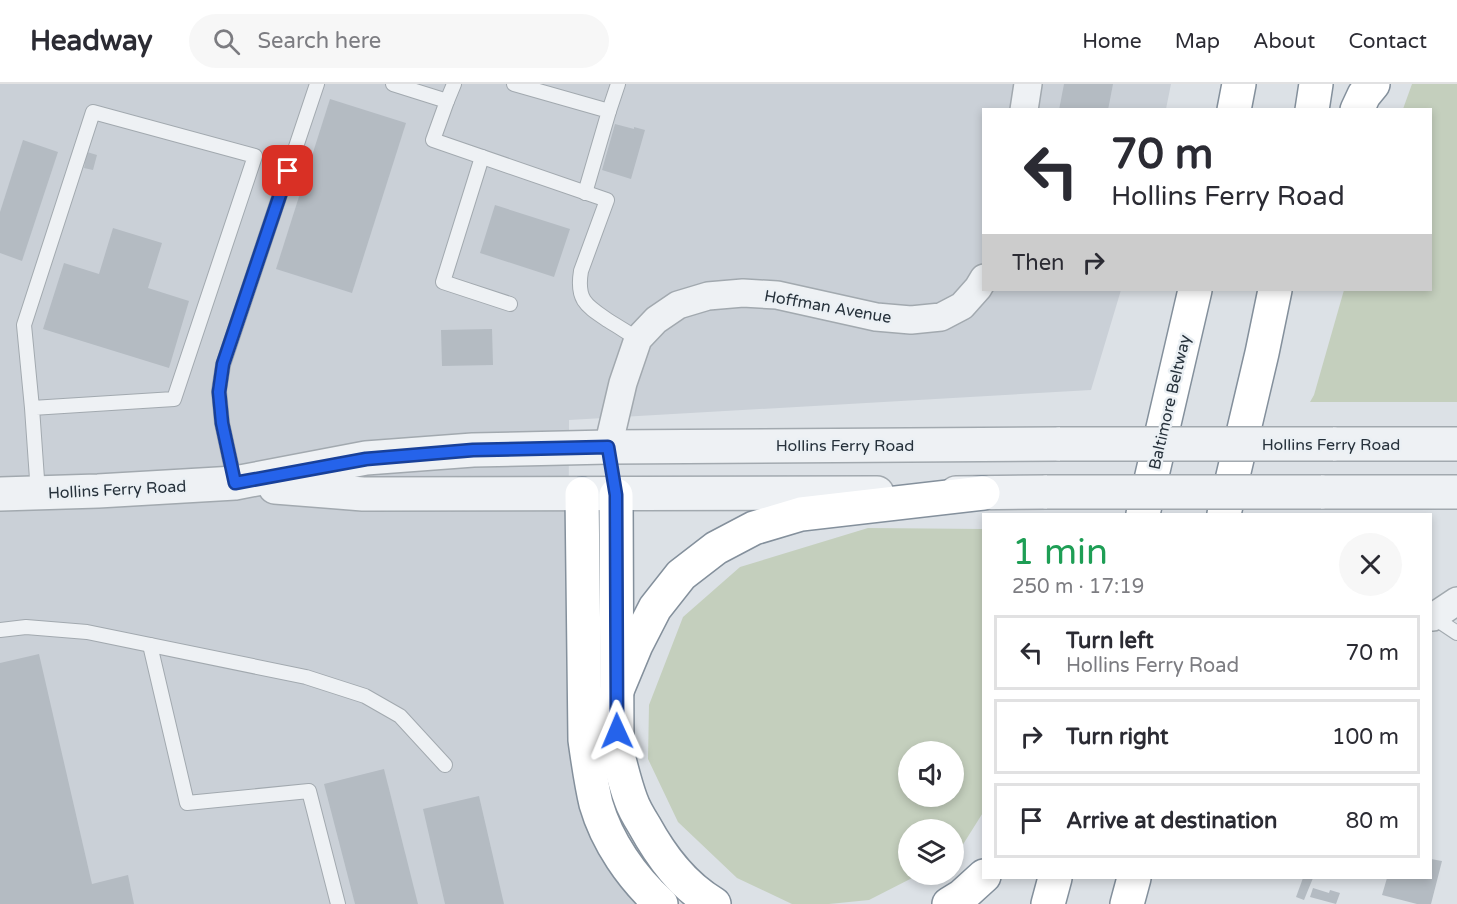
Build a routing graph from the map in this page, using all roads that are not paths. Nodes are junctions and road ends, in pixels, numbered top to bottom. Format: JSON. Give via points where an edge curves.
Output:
{"nodes":[{"id":1,"x":317,"y":84,"type":"edge"},
{"id":2,"x":393,"y":84,"type":"edge"},
{"id":3,"x":453,"y":84,"type":"edge"},
{"id":4,"x":514,"y":84,"type":"edge"},
{"id":5,"x":618,"y":84,"type":"edge"},
{"id":6,"x":1028,"y":84,"type":"edge"},
{"id":7,"x":1239,"y":84,"type":"edge"},
{"id":8,"x":1316,"y":84,"type":"edge"},
{"id":9,"x":1373,"y":84,"type":"edge"},
{"id":10,"x":447,"y":101,"type":"junction"},
{"id":11,"x":1024,"y":108,"type":"edge"},
{"id":12,"x":1234,"y":108,"type":"edge"},
{"id":13,"x":1311,"y":108,"type":"edge"},
{"id":14,"x":1358,"y":108,"type":"edge"},
{"id":15,"x":609,"y":111,"type":"junction"},
{"id":16,"x":482,"y":157,"type":"junction"},
{"id":17,"x":585,"y":192,"type":"junction"},
{"id":18,"x":982,"y":281,"type":"edge"},
{"id":19,"x":1195,"y":291,"type":"edge"},
{"id":20,"x":1275,"y":291,"type":"edge"},
{"id":21,"x":1286,"y":291,"type":"edge"},
{"id":22,"x":510,"y":304,"type":"dead end"},
{"id":23,"x":638,"y":339,"type":"junction"},
{"id":24,"x":1262,"y":353,"type":"junction"},
{"id":25,"x":32,"y":408,"type":"junction"},
{"id":26,"x":1457,"y":444,"type":"edge"},
{"id":27,"x":608,"y":447,"type":"junction"},
{"id":28,"x":235,"y":483,"type":"junction"},
{"id":29,"x":38,"y":492,"type":"junction"},
{"id":30,"x":1457,"y":492,"type":"edge"},
{"id":31,"x":983,"y":493,"type":"junction"},
{"id":32,"x":0,"y":494,"type":"edge"},
{"id":33,"x":582,"y":495,"type":"junction"},
{"id":34,"x":616,"y":495,"type":"junction"},
{"id":35,"x":1143,"y":513,"type":"edge"},
{"id":36,"x":1224,"y":513,"type":"edge"},
{"id":37,"x":1457,"y":601,"type":"edge"},
{"id":38,"x":1433,"y":617,"type":"joint"},
{"id":39,"x":0,"y":630,"type":"edge"},
{"id":40,"x":1457,"y":633,"type":"edge"},
{"id":41,"x":150,"y":645,"type":"junction"},
{"id":42,"x":616,"y":693,"type":"junction"},
{"id":43,"x":445,"y":765,"type":"dead end"},
{"id":44,"x":982,"y":878,"type":"edge"},
{"id":45,"x":1055,"y":879,"type":"edge"},
{"id":46,"x":1134,"y":879,"type":"edge"},
{"id":47,"x":338,"y":904,"type":"edge"},
{"id":48,"x":661,"y":904,"type":"edge"},
{"id":49,"x":714,"y":904,"type":"edge"},
{"id":50,"x":949,"y":904,"type":"edge"},
{"id":51,"x":1048,"y":904,"type":"edge"},
{"id":52,"x":1127,"y":904,"type":"edge"}],
"edges":[{"from":1,"to":28,"type":"lane","via":[[223,364],[219,392],[222,423]]},
{"from":2,"to":10,"type":"lane"},
{"from":3,"to":10,"type":"lane"},
{"from":4,"to":15,"type":"lane"},
{"from":5,"to":15,"type":"lane"},
{"from":6,"to":11,"type":"street"},
{"from":7,"to":12,"type":"highway"},
{"from":8,"to":13,"type":"highway"},
{"from":9,"to":14,"type":"highway"},
{"from":10,"to":16,"type":"lane","via":[[433,140]]},
{"from":15,"to":17,"type":"lane"},
{"from":16,"to":17,"type":"lane"},
{"from":16,"to":22,"type":"lane","via":[[443,282]]},
{"from":17,"to":23,"type":"lane","via":[[607,200],[581,271],[581,295],[588,307]]},
{"from":18,"to":23,"type":"street","name":"Hoffman Avenue","via":[[962,306],[941,317],[911,320],[876,317],[777,295],[708,296],[678,305]]},
{"from":19,"to":35,"type":"highway","name":"Baltimore Beltway"},
{"from":20,"to":24,"type":"highway"},
{"from":21,"to":24,"type":"highway"},
{"from":23,"to":27,"type":"street","name":"Hoffman Avenue","via":[[622,383]]},
{"from":24,"to":36,"type":"highway"},
{"from":25,"to":25,"type":"lane","via":[[174,399],[255,156],[93,112],[24,325]]},
{"from":25,"to":29,"type":"lane"},
{"from":26,"to":27,"type":"street","name":"Hollins Ferry Road","bridge":true},
{"from":27,"to":28,"type":"street","name":"Hollins Ferry Road","via":[[473,450],[366,459]]},
{"from":27,"to":33,"type":"street"},
{"from":27,"to":34,"type":"street"},
{"from":28,"to":29,"type":"street","name":"Hollins Ferry Road"},
{"from":28,"to":33,"type":"street","name":"Hollins Ferry Road","via":[[363,494]]},
{"from":29,"to":32,"type":"street","name":"Hollins Ferry Road"},
{"from":30,"to":31,"type":"street","name":"Hollins Ferry Road","bridge":true},
{"from":31,"to":34,"type":"street","name":"Hollins Ferry Road"},
{"from":31,"to":42,"type":"highway","via":[[801,514],[754,528],[716,548],[681,575],[655,608]]},
{"from":33,"to":34,"type":"street","name":"Hollins Ferry Road"},
{"from":33,"to":48,"type":"highway","via":[[585,740],[596,804],[617,850],[637,880]]},
{"from":34,"to":42,"type":"highway"},
{"from":37,"to":38,"type":"street"},
{"from":38,"to":40,"type":"lane"},
{"from":39,"to":41,"type":"lane","via":[[26,627],[87,632]]},
{"from":41,"to":43,"type":"lane","via":[[306,677],[364,696],[400,716]]},
{"from":41,"to":47,"type":"lane","via":[[187,803],[309,791]]},
{"from":42,"to":49,"type":"highway","via":[[617,751],[632,803],[660,854],[700,896]]},
{"from":44,"to":50,"type":"highway"},
{"from":45,"to":51,"type":"highway"},
{"from":46,"to":52,"type":"highway"}]}
